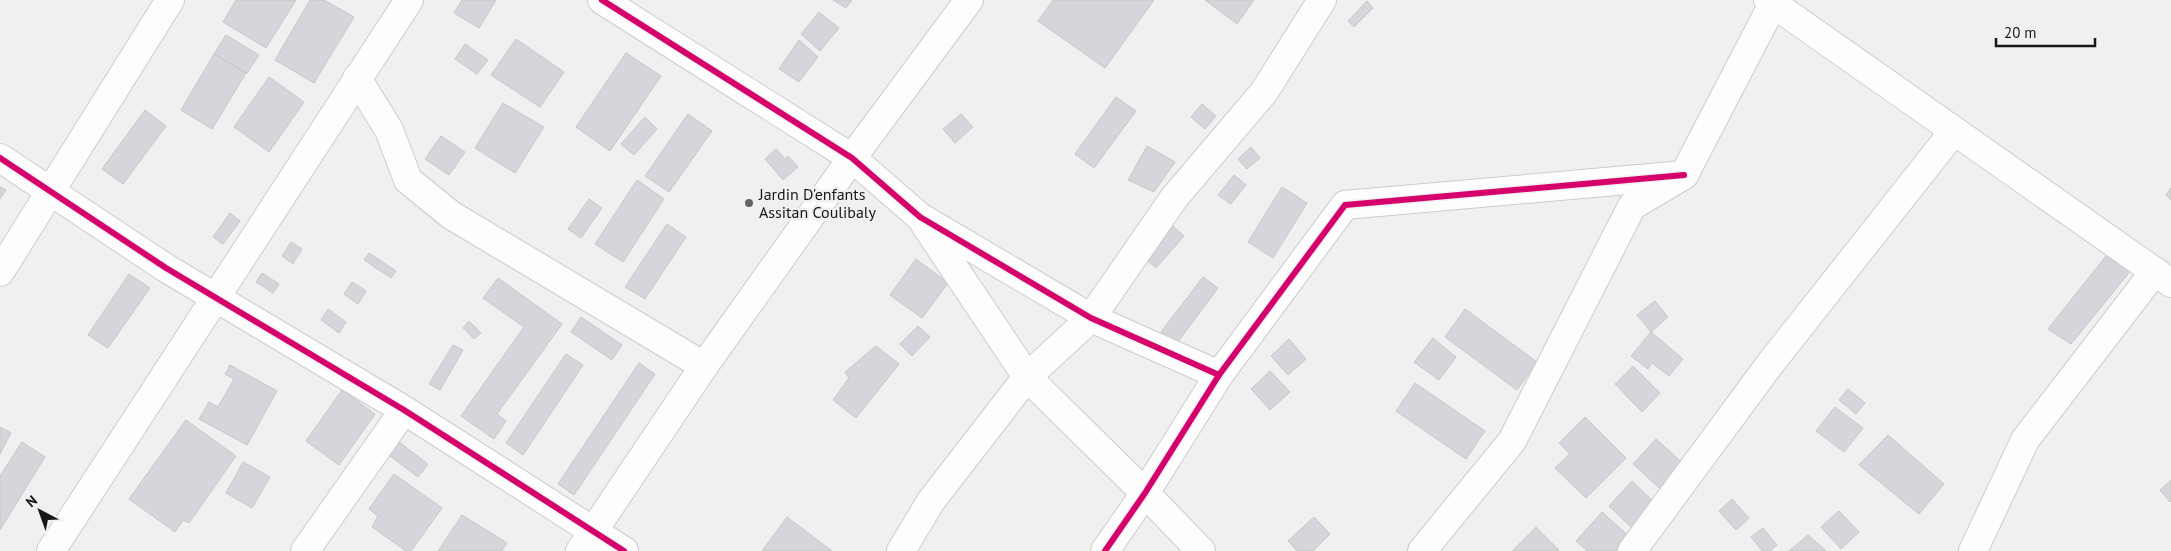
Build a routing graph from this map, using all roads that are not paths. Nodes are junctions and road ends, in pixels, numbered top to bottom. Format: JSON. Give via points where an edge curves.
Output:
{"nodes":[{"id":1,"x":170,"y":0,"type":"edge"},
{"id":2,"x":409,"y":0,"type":"edge"},
{"id":3,"x":602,"y":0,"type":"edge"},
{"id":4,"x":969,"y":0,"type":"edge"},
{"id":5,"x":1322,"y":0,"type":"edge"},
{"id":6,"x":1772,"y":2,"type":"edge"},
{"id":7,"x":358,"y":78,"type":"junction"},
{"id":8,"x":1954,"y":131,"type":"junction"},
{"id":9,"x":0,"y":158,"type":"edge"},
{"id":10,"x":852,"y":158,"type":"junction"},
{"id":11,"x":1684,"y":175,"type":"junction"},
{"id":12,"x":51,"y":192,"type":"junction"},
{"id":13,"x":920,"y":217,"type":"junction"},
{"id":14,"x":0,"y":272,"type":"edge"},
{"id":15,"x":2163,"y":277,"type":"edge"},
{"id":16,"x":215,"y":296,"type":"junction"},
{"id":17,"x":1091,"y":318,"type":"junction"},
{"id":18,"x":704,"y":366,"type":"junction"},
{"id":19,"x":1219,"y":375,"type":"junction"},
{"id":20,"x":1027,"y":377,"type":"junction"},
{"id":21,"x":404,"y":410,"type":"junction"},
{"id":22,"x":1145,"y":492,"type":"junction"},
{"id":23,"x":587,"y":542,"type":"edge"},
{"id":24,"x":51,"y":551,"type":"edge"},
{"id":25,"x":306,"y":551,"type":"edge"},
{"id":26,"x":624,"y":551,"type":"edge"},
{"id":27,"x":901,"y":551,"type":"edge"},
{"id":28,"x":1105,"y":551,"type":"edge"},
{"id":29,"x":1201,"y":551,"type":"edge"},
{"id":30,"x":1422,"y":551,"type":"edge"},
{"id":31,"x":1632,"y":551,"type":"edge"},
{"id":32,"x":1972,"y":551,"type":"edge"}],
"edges":[{"from":1,"to":12,"type":"street"},
{"from":2,"to":7,"type":"street"},
{"from":3,"to":10,"type":"street"},
{"from":4,"to":10,"type":"street"},
{"from":5,"to":17,"type":"street","via":[[1264,92],[1174,198]]},
{"from":6,"to":8,"type":"street"},
{"from":6,"to":11,"type":"street"},
{"from":7,"to":16,"type":"street"},
{"from":7,"to":18,"type":"street","via":[[389,130],[408,180],[451,215]]},
{"from":8,"to":15,"type":"street"},
{"from":8,"to":31,"type":"street","via":[[1770,364]]},
{"from":9,"to":12,"type":"street"},
{"from":10,"to":13,"type":"street"},
{"from":10,"to":18,"type":"street"},
{"from":11,"to":19,"type":"street","via":[[1345,205]]},
{"from":11,"to":30,"type":"street","via":[[1632,206],[1512,441]]},
{"from":12,"to":14,"type":"street"},
{"from":12,"to":16,"type":"street","via":[[166,268]]},
{"from":13,"to":17,"type":"street"},
{"from":13,"to":20,"type":"street"},
{"from":15,"to":32,"type":"street","via":[[2025,440]]},
{"from":16,"to":21,"type":"street"},
{"from":16,"to":24,"type":"street"},
{"from":17,"to":19,"type":"street"},
{"from":17,"to":20,"type":"street"},
{"from":18,"to":23,"type":"street"},
{"from":19,"to":22,"type":"street"},
{"from":20,"to":22,"type":"street"},
{"from":20,"to":27,"type":"street","via":[[931,501]]},
{"from":21,"to":23,"type":"street"},
{"from":21,"to":25,"type":"street"},
{"from":22,"to":28,"type":"street"},
{"from":22,"to":29,"type":"street"},
{"from":23,"to":26,"type":"street"}]}
